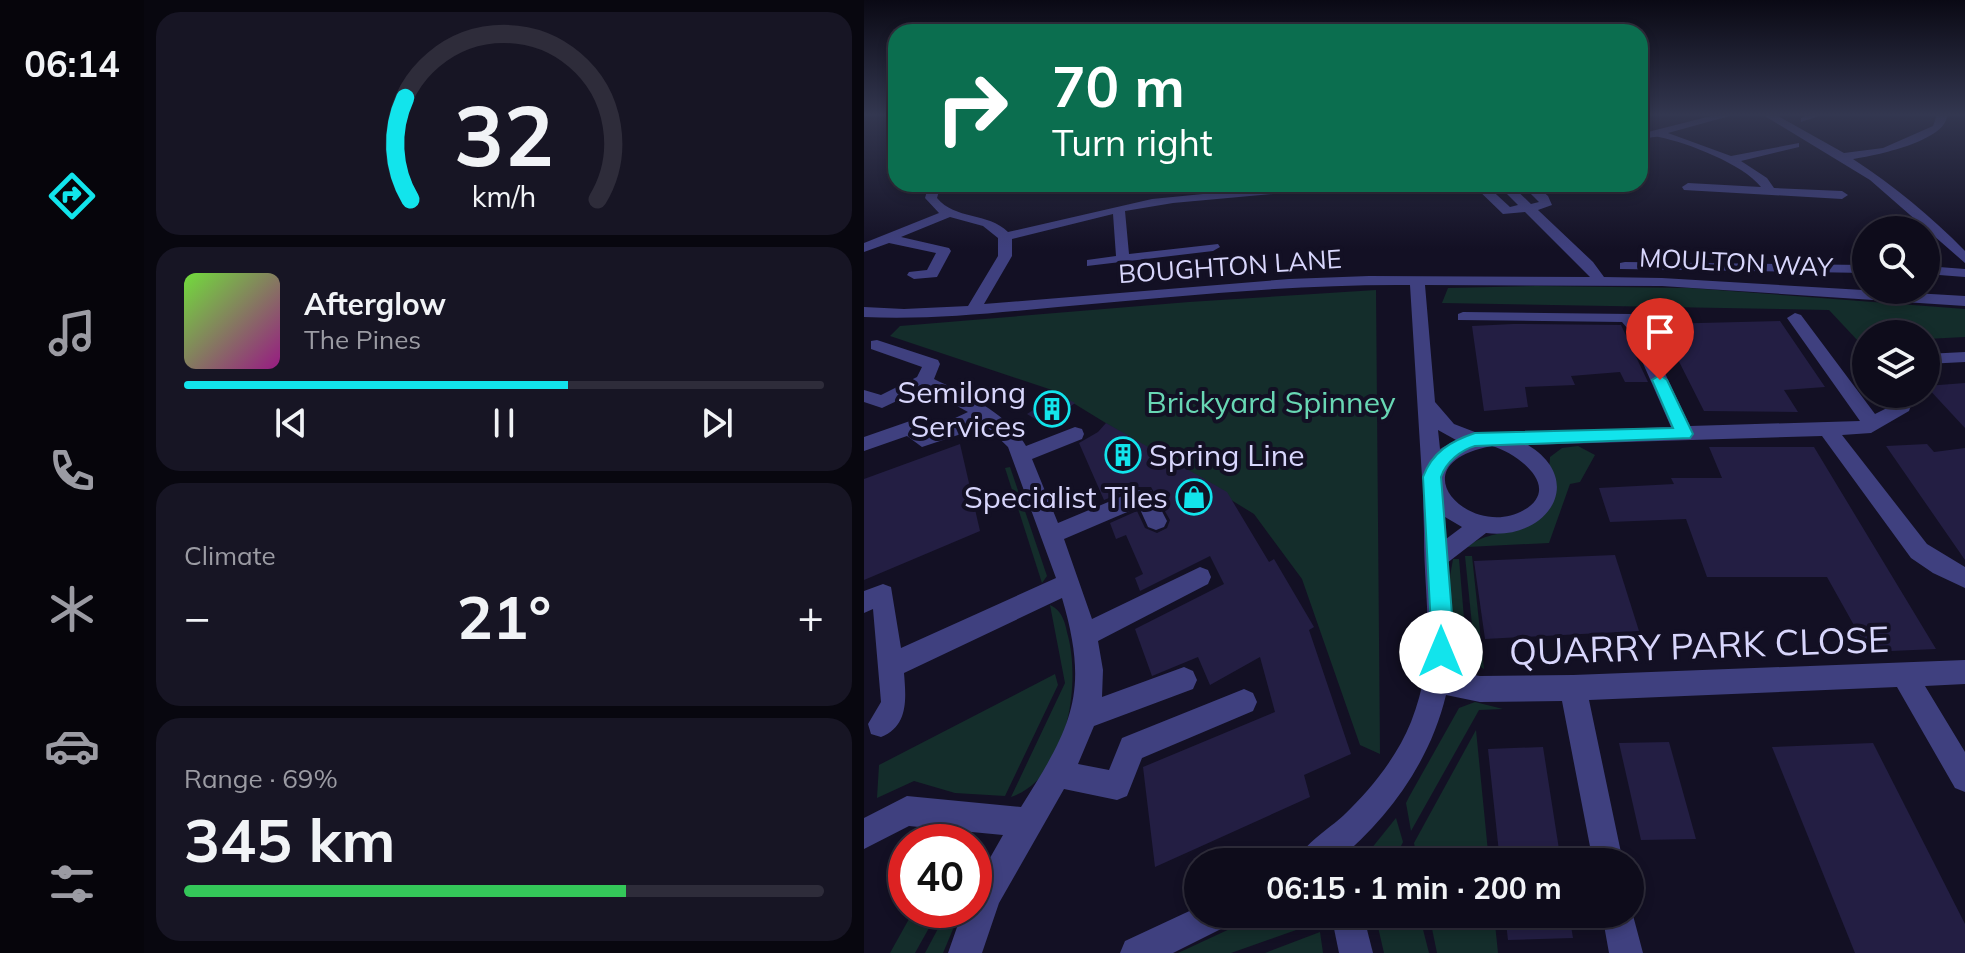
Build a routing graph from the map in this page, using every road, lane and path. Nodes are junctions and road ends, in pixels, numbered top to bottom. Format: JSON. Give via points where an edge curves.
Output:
{"nodes":[{"id":1,"x":1845,"y":159,"type":"edge"},
{"id":2,"x":1729,"y":160,"type":"edge"},
{"id":3,"x":1688,"y":187,"type":"dead end"},
{"id":4,"x":933,"y":192,"type":"edge"},
{"id":5,"x":1170,"y":192,"type":"edge"},
{"id":6,"x":1258,"y":192,"type":"edge"},
{"id":7,"x":1487,"y":192,"type":"edge"},
{"id":8,"x":1512,"y":192,"type":"edge"},
{"id":9,"x":1535,"y":192,"type":"edge"},
{"id":10,"x":1771,"y":192,"type":"junction"},
{"id":11,"x":1842,"y":195,"type":"dead end"},
{"id":12,"x":1170,"y":199,"type":"junction"},
{"id":13,"x":1119,"y":209,"type":"junction"},
{"id":14,"x":1531,"y":210,"type":"junction"},
{"id":15,"x":949,"y":213,"type":"junction"},
{"id":16,"x":1005,"y":237,"type":"junction"},
{"id":17,"x":890,"y":239,"type":"junction"},
{"id":18,"x":1213,"y":247,"type":"dead end"},
{"id":19,"x":864,"y":248,"type":"edge"},
{"id":20,"x":1123,"y":259,"type":"junction"},
{"id":21,"x":1965,"y":259,"type":"edge"},
{"id":22,"x":1092,"y":263,"type":"dead end"},
{"id":23,"x":1625,"y":266,"type":"dead end"},
{"id":24,"x":1852,"y":269,"type":"edge"},
{"id":25,"x":1940,"y":271,"type":"edge"},
{"id":26,"x":1965,"y":273,"type":"edge"},
{"id":27,"x":914,"y":275,"type":"dead end"},
{"id":28,"x":1230,"y":277,"type":"dead end"},
{"id":29,"x":1417,"y":280,"type":"junction"},
{"id":30,"x":1599,"y":280,"type":"junction"},
{"id":31,"x":1324,"y":281,"type":"junction"},
{"id":32,"x":1965,"y":301,"type":"edge"},
{"id":33,"x":973,"y":310,"type":"junction"},
{"id":34,"x":864,"y":312,"type":"edge"},
{"id":35,"x":1463,"y":317,"type":"dead end"},
{"id":36,"x":1795,"y":318,"type":"dead end"},
{"id":37,"x":877,"y":345,"type":"dead end"},
{"id":38,"x":1965,"y":357,"type":"edge"},
{"id":39,"x":1940,"y":358,"type":"edge"},
{"id":40,"x":924,"y":381,"type":"junction"},
{"id":41,"x":867,"y":398,"type":"edge"},
{"id":42,"x":1428,"y":405,"type":"junction"},
{"id":43,"x":1894,"y":408,"type":"edge"},
{"id":44,"x":981,"y":412,"type":"junction"},
{"id":45,"x":1872,"y":424,"type":"junction"},
{"id":46,"x":1827,"y":429,"type":"junction"},
{"id":47,"x":1075,"y":434,"type":"dead end"},
{"id":48,"x":1588,"y":434,"type":"junction"},
{"id":49,"x":1684,"y":434,"type":"junction"},
{"id":50,"x":1484,"y":439,"type":"junction"},
{"id":51,"x":864,"y":444,"type":"edge"},
{"id":52,"x":1019,"y":456,"type":"junction"},
{"id":53,"x":1543,"y":467,"type":"junction"},
{"id":54,"x":1433,"y":483,"type":"junction"},
{"id":55,"x":1156,"y":521,"type":"dead end"},
{"id":56,"x":1482,"y":524,"type":"junction"},
{"id":57,"x":1052,"y":535,"type":"junction"},
{"id":58,"x":1436,"y":559,"type":"junction"},
{"id":59,"x":1200,"y":577,"type":"dead end"},
{"id":60,"x":1965,"y":578,"type":"edge"},
{"id":61,"x":1068,"y":584,"type":"junction"},
{"id":62,"x":864,"y":602,"type":"edge"},
{"id":63,"x":1084,"y":635,"type":"junction"},
{"id":64,"x":890,"y":666,"type":"junction"},
{"id":65,"x":1965,"y":672,"type":"edge"},
{"id":66,"x":1903,"y":674,"type":"junction"},
{"id":67,"x":1184,"y":680,"type":"dead end"},
{"id":68,"x":1437,"y":681,"type":"junction"},
{"id":69,"x":1573,"y":688,"type":"junction"},
{"id":70,"x":1244,"y":702,"type":"dead end"},
{"id":71,"x":1085,"y":716,"type":"junction"},
{"id":72,"x":881,"y":724,"type":"dead end"},
{"id":73,"x":1059,"y":774,"type":"junction"},
{"id":74,"x":1965,"y":778,"type":"edge"},
{"id":75,"x":1027,"y":822,"type":"junction"},
{"id":76,"x":864,"y":834,"type":"edge"},
{"id":77,"x":1333,"y":848,"type":"edge"},
{"id":78,"x":1605,"y":848,"type":"edge"},
{"id":79,"x":1189,"y":928,"type":"edge"},
{"id":80,"x":1350,"y":928,"type":"edge"},
{"id":81,"x":1621,"y":928,"type":"edge"},
{"id":82,"x":965,"y":953,"type":"edge"},
{"id":83,"x":1137,"y":953,"type":"edge"},
{"id":84,"x":1356,"y":953,"type":"edge"},
{"id":85,"x":1626,"y":953,"type":"edge"}],
"edges":[{"from":1,"to":21,"type":"street","via":[[1916,211]]},
{"from":2,"to":10,"type":"street","via":[[1758,175]]},
{"from":3,"to":10,"type":"street","via":[[1703,193]]},
{"from":4,"to":15,"type":"street","via":[[934,204]]},
{"from":5,"to":12,"type":"street"},
{"from":6,"to":12,"type":"street"},
{"from":7,"to":14,"type":"street","via":[[1507,211]]},
{"from":8,"to":14,"type":"street"},
{"from":9,"to":14,"type":"street","via":[[1546,202]]},
{"from":10,"to":11,"type":"street"},
{"from":12,"to":13,"type":"street"},
{"from":13,"to":16,"type":"street"},
{"from":13,"to":20,"type":"street"},
{"from":14,"to":30,"type":"street"},
{"from":15,"to":16,"type":"street","via":[[984,221]]},
{"from":15,"to":17,"type":"street"},
{"from":16,"to":33,"type":"street","via":[[1005,256]]},
{"from":17,"to":19,"type":"street"},
{"from":17,"to":27,"type":"street","via":[[944,251],[932,274]]},
{"from":18,"to":20,"type":"street"},
{"from":20,"to":22,"type":"street"},
{"from":23,"to":24,"type":"street"},
{"from":25,"to":26,"type":"street"},
{"from":28,"to":31,"type":"street","via":[[1314,269]]},
{"from":29,"to":30,"type":"street","name":"BOUGHTON LANE"},
{"from":29,"to":31,"type":"street","name":"BOUGHTON LANE"},
{"from":29,"to":42,"type":"street"},
{"from":30,"to":32,"type":"street","name":"MOULTON WAY"},
{"from":31,"to":33,"type":"street","name":"BOUGHTON LANE"},
{"from":33,"to":34,"type":"street","name":"BOUGHTON LANE"},
{"from":35,"to":49,"type":"street","via":[[1626,317]]},
{"from":36,"to":45,"type":"street"},
{"from":37,"to":40,"type":"street","via":[[932,364]]},
{"from":38,"to":39,"type":"street"},
{"from":40,"to":41,"type":"street","via":[[882,402]]},
{"from":40,"to":44,"type":"street"},
{"from":42,"to":50,"type":"street","via":[[1447,429]]},
{"from":42,"to":54,"type":"street"},
{"from":43,"to":45,"type":"street"},
{"from":44,"to":51,"type":"street","via":[[922,440],[910,428]]},
{"from":44,"to":52,"type":"street","via":[[1015,443]]},
{"from":45,"to":46,"type":"street"},
{"from":46,"to":49,"type":"street"},
{"from":46,"to":60,"type":"street","via":[[1919,551]]},
{"from":47,"to":52,"type":"street"},
{"from":48,"to":49,"type":"street"},
{"from":48,"to":50,"type":"street"},
{"from":48,"to":53,"type":"street","via":[[1561,443],[1545,457]]},
{"from":50,"to":53,"type":"street","via":[[1517,445]]},
{"from":50,"to":54,"type":"street","via":[[1446,453]]},
{"from":52,"to":57,"type":"street"},
{"from":53,"to":56,"type":"street","via":[[1548,493],[1532,515],[1517,523]]},
{"from":54,"to":56,"type":"street","via":[[1453,511]]},
{"from":54,"to":58,"type":"street"},
{"from":55,"to":57,"type":"street","via":[[1144,496]]},
{"from":56,"to":58,"type":"street"},
{"from":57,"to":61,"type":"street"},
{"from":58,"to":68,"type":"street","via":[[1442,627]]},
{"from":59,"to":63,"type":"street"},
{"from":61,"to":63,"type":"street"},
{"from":61,"to":64,"type":"street"},
{"from":62,"to":64,"type":"street","via":[[883,594]]},
{"from":63,"to":71,"type":"street","via":[[1090,672]]},
{"from":64,"to":72,"type":"street","via":[[894,705]]},
{"from":65,"to":66,"type":"street","name":"QUARRY PARK CLOSE"},
{"from":66,"to":69,"type":"street","name":"QUARRY PARK CLOSE"},
{"from":66,"to":74,"type":"street"},
{"from":67,"to":71,"type":"street"},
{"from":68,"to":69,"type":"street","name":"QUARRY PARK CLOSE","via":[[1480,689]]},
{"from":68,"to":77,"type":"street","via":[[1400,773],[1379,803]]},
{"from":69,"to":78,"type":"street"},
{"from":70,"to":73,"type":"street","via":[[1132,748],[1117,786]]},
{"from":71,"to":73,"type":"street"},
{"from":73,"to":75,"type":"street"},
{"from":75,"to":76,"type":"street","via":[[907,811]]},
{"from":75,"to":82,"type":"street","via":[[984,901]]},
{"from":79,"to":83,"type":"street"},
{"from":80,"to":84,"type":"street"},
{"from":81,"to":85,"type":"street"}]}
